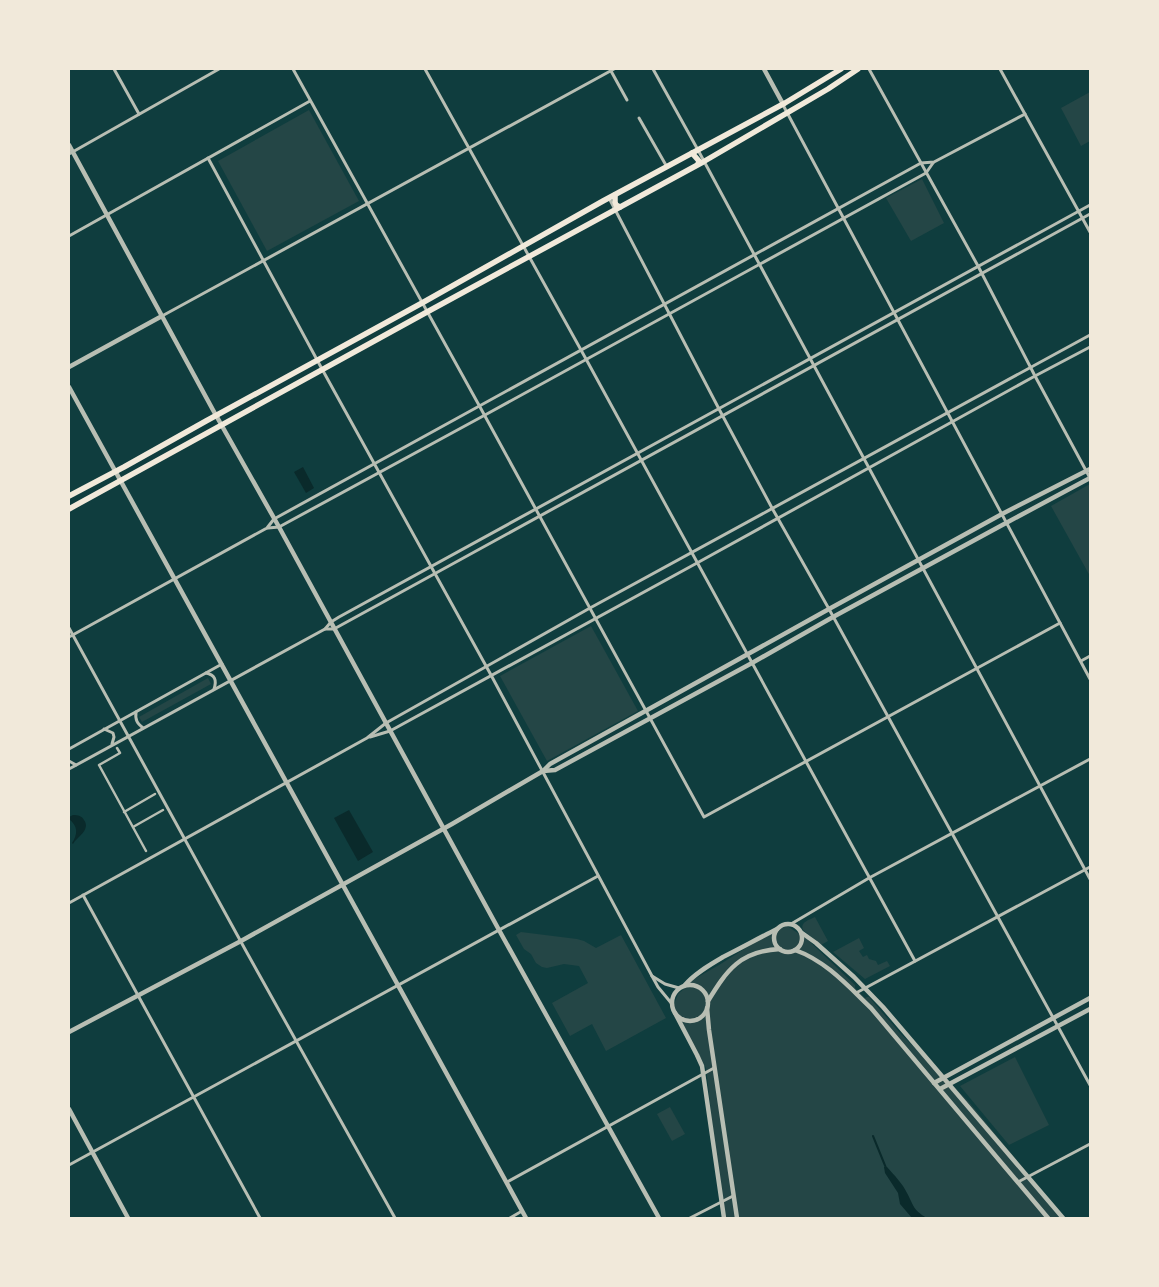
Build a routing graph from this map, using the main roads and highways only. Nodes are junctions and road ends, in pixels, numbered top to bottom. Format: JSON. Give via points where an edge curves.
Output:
{"nodes":[{"id":1,"x":842,"y":69,"type":"edge"},
{"id":2,"x":858,"y":69,"type":"edge"},
{"id":3,"x":789,"y":101,"type":"junction"},
{"id":4,"x":776,"y":108,"type":"junction"},
{"id":5,"x":794,"y":109,"type":"junction"},
{"id":6,"x":780,"y":117,"type":"junction"},
{"id":7,"x":698,"y":150,"type":"junction"},
{"id":8,"x":704,"y":161,"type":"junction"},
{"id":9,"x":609,"y":198,"type":"junction"},
{"id":10,"x":618,"y":208,"type":"junction"},
{"id":11,"x":609,"y":213,"type":"junction"},
{"id":12,"x":422,"y":303,"type":"junction"},
{"id":13,"x":427,"y":311,"type":"junction"},
{"id":14,"x":335,"y":350,"type":"junction"},
{"id":15,"x":339,"y":360,"type":"junction"},
{"id":16,"x":306,"y":366,"type":"junction"},
{"id":17,"x":310,"y":375,"type":"junction"},
{"id":18,"x":206,"y":421,"type":"junction"},
{"id":19,"x":208,"y":433,"type":"junction"},
{"id":20,"x":130,"y":464,"type":"junction"},
{"id":21,"x":134,"y":473,"type":"junction"},
{"id":22,"x":103,"y":478,"type":"junction"},
{"id":23,"x":106,"y":489,"type":"junction"},
{"id":24,"x":69,"y":496,"type":"edge"},
{"id":25,"x":69,"y":509,"type":"edge"}],
"edges":[{"from":1,"to":3,"type":"main road"},
{"from":2,"to":5,"type":"main road"},
{"from":3,"to":4,"type":"main road"},
{"from":3,"to":5,"type":"main road"},
{"from":4,"to":6,"type":"main road","via":[[780,109]]},
{"from":4,"to":7,"type":"main road"},
{"from":5,"to":6,"type":"main road"},
{"from":6,"to":8,"type":"main road"},
{"from":7,"to":8,"type":"main road","via":[[703,153]]},
{"from":7,"to":8,"type":"main road","via":[[699,160]]},
{"from":7,"to":9,"type":"main road"},
{"from":8,"to":10,"type":"main road"},
{"from":9,"to":10,"type":"main road"},
{"from":9,"to":11,"type":"main road"},
{"from":9,"to":12,"type":"main road"},
{"from":10,"to":11,"type":"main road"},
{"from":11,"to":13,"type":"main road"},
{"from":12,"to":13,"type":"main road","via":[[429,307]]},
{"from":12,"to":13,"type":"main road","via":[[422,311]]},
{"from":12,"to":14,"type":"main road"},
{"from":13,"to":15,"type":"main road"},
{"from":14,"to":15,"type":"main road"},
{"from":14,"to":16,"type":"main road"},
{"from":15,"to":17,"type":"main road"},
{"from":16,"to":17,"type":"main road"},
{"from":16,"to":18,"type":"main road"},
{"from":17,"to":19,"type":"main road"},
{"from":18,"to":19,"type":"main road","via":[[210,428]]},
{"from":18,"to":20,"type":"main road"},
{"from":19,"to":21,"type":"main road"},
{"from":20,"to":21,"type":"main road","via":[[128,468]]},
{"from":20,"to":22,"type":"main road"},
{"from":21,"to":23,"type":"main road"},
{"from":22,"to":23,"type":"main road","via":[[107,480]]},
{"from":22,"to":24,"type":"main road"},
{"from":23,"to":25,"type":"main road"}]}
